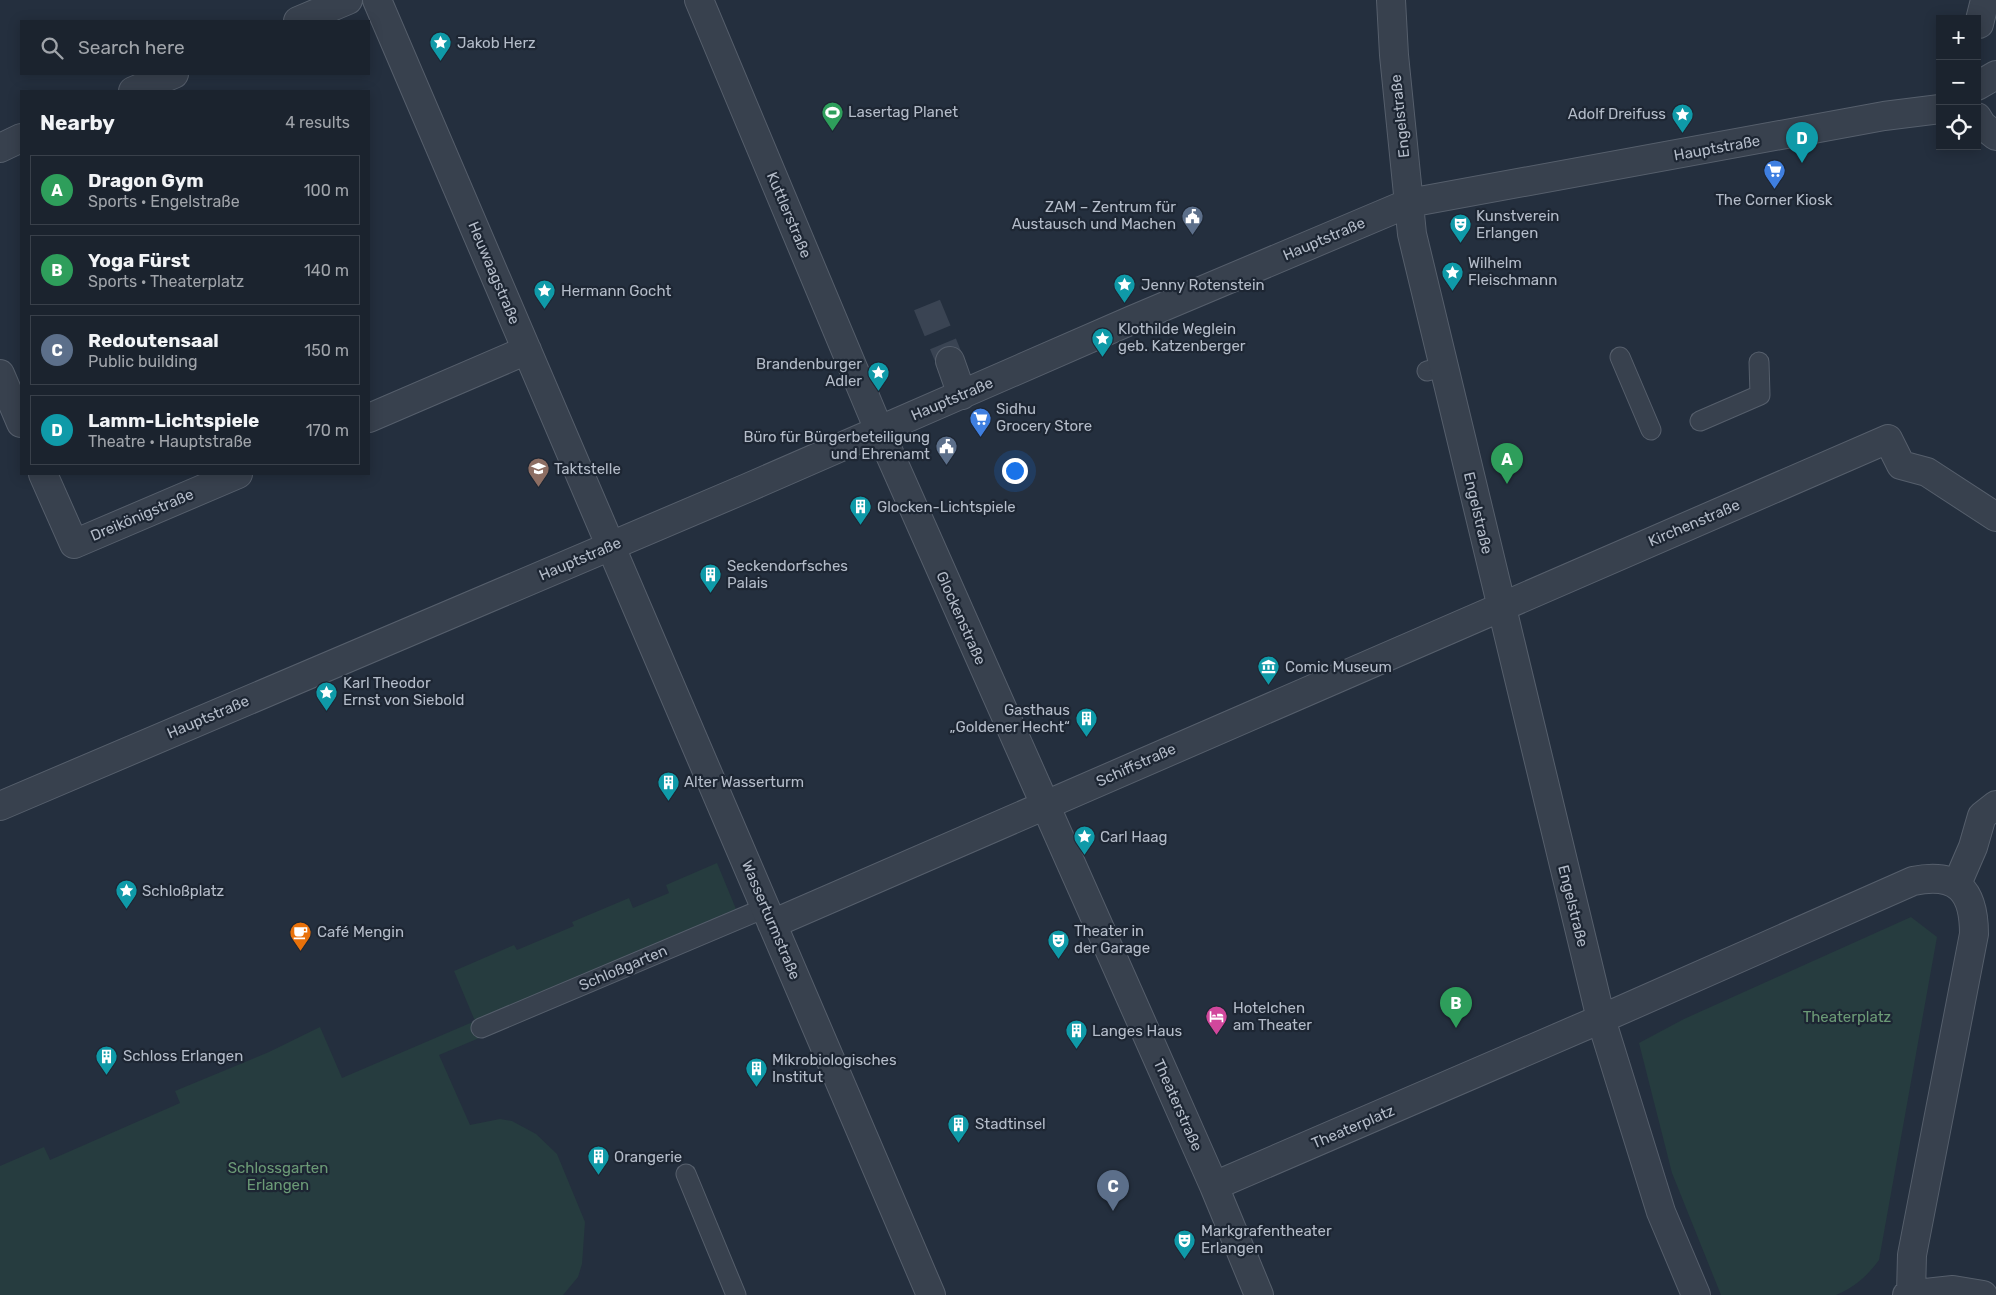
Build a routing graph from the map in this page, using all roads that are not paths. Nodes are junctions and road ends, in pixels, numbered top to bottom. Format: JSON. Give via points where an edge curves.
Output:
{"nodes":[{"id":1,"x":348,"y":0,"type":"edge"},
{"id":2,"x":377,"y":0,"type":"edge"},
{"id":3,"x":699,"y":0,"type":"edge"},
{"id":4,"x":1391,"y":0,"type":"edge"},
{"id":5,"x":300,"y":20,"type":"edge"},
{"id":6,"x":172,"y":75,"type":"edge"},
{"id":7,"x":1996,"y":75,"type":"edge"},
{"id":8,"x":1981,"y":84,"type":"edge"},
{"id":9,"x":135,"y":90,"type":"edge"},
{"id":10,"x":1981,"y":108,"type":"edge"},
{"id":11,"x":1936,"y":110,"type":"edge"},
{"id":12,"x":1996,"y":110,"type":"edge"},
{"id":13,"x":1981,"y":123,"type":"edge"},
{"id":14,"x":1996,"y":136,"type":"edge"},
{"id":15,"x":20,"y":138,"type":"edge"},
{"id":16,"x":0,"y":148,"type":"edge"},
{"id":17,"x":1409,"y":203,"type":"junction"},
{"id":18,"x":527,"y":350,"type":"junction"},
{"id":19,"x":1620,"y":356,"type":"dead end"},
{"id":20,"x":950,"y":361,"type":"tunnel mouth"},
{"id":21,"x":1759,"y":362,"type":"dead end"},
{"id":22,"x":0,"y":374,"type":"edge"},
{"id":23,"x":962,"y":395,"type":"junction"},
{"id":24,"x":370,"y":418,"type":"edge"},
{"id":25,"x":20,"y":421,"type":"edge"},
{"id":26,"x":1700,"y":421,"type":"dead end"},
{"id":27,"x":879,"y":430,"type":"junction"},
{"id":28,"x":1650,"y":430,"type":"dead end"},
{"id":29,"x":43,"y":475,"type":"edge"},
{"id":30,"x":236,"y":475,"type":"edge"},
{"id":31,"x":1996,"y":517,"type":"edge"},
{"id":32,"x":610,"y":546,"type":"junction"},
{"id":33,"x":1500,"y":607,"type":"junction"},
{"id":34,"x":1996,"y":805,"type":"edge"},
{"id":35,"x":0,"y":806,"type":"edge"},
{"id":36,"x":1044,"y":806,"type":"junction"},
{"id":37,"x":1957,"y":884,"type":"junction"},
{"id":38,"x":769,"y":916,"type":"junction"},
{"id":39,"x":1601,"y":1019,"type":"junction"},
{"id":40,"x":481,"y":1028,"type":"dead end"},
{"id":41,"x":686,"y":1174,"type":"dead end"},
{"id":42,"x":1214,"y":1186,"type":"junction"},
{"id":43,"x":1909,"y":1294,"type":"edge"},
{"id":44,"x":736,"y":1295,"type":"edge"},
{"id":45,"x":931,"y":1295,"type":"edge"},
{"id":46,"x":1258,"y":1295,"type":"edge"},
{"id":47,"x":1696,"y":1295,"type":"edge"},
{"id":48,"x":1983,"y":1295,"type":"edge"}],
"edges":[{"from":1,"to":5,"type":"street"},
{"from":2,"to":18,"type":"street","name":"Heuwaagstraße"},
{"from":3,"to":27,"type":"street","name":"Kuttlerstraße"},
{"from":4,"to":17,"type":"street","name":"Engelstraße"},
{"from":6,"to":9,"type":"street"},
{"from":7,"to":8,"type":"street"},
{"from":10,"to":12,"type":"street"},
{"from":11,"to":17,"type":"street","name":"Hauptstraße","via":[[1884,116]]},
{"from":13,"to":14,"type":"street"},
{"from":15,"to":16,"type":"street"},
{"from":17,"to":23,"type":"street","name":"Hauptstraße"},
{"from":17,"to":33,"type":"street","name":"Engelstraße","via":[[1435,369]]},
{"from":18,"to":24,"type":"street"},
{"from":18,"to":32,"type":"street","name":"Heuwaagstraße"},
{"from":19,"to":28,"type":"lane"},
{"from":20,"to":23,"type":"street"},
{"from":21,"to":26,"type":"lane","via":[[1760,395]]},
{"from":22,"to":25,"type":"street"},
{"from":23,"to":27,"type":"street","name":"Hauptstraße"},
{"from":27,"to":32,"type":"street","name":"Hauptstraße"},
{"from":27,"to":36,"type":"street","name":"Glockenstraße"},
{"from":29,"to":30,"type":"street","name":"Dreikönigstraße","via":[[74,544]]},
{"from":31,"to":33,"type":"street","name":"Kirchenstraße","via":[[1927,472],[1901,465],[1888,439]]},
{"from":32,"to":35,"type":"street","name":"Hauptstraße"},
{"from":32,"to":38,"type":"street","name":"Wasserturmstraße"},
{"from":33,"to":36,"type":"street","name":"Schiffstraße"},
{"from":33,"to":39,"type":"street","name":"Engelstraße"},
{"from":34,"to":37,"type":"street","via":[[1982,816]]},
{"from":36,"to":38,"type":"street","name":"Schiffstraße"},
{"from":36,"to":42,"type":"street","name":"Theaterstraße"},
{"from":37,"to":39,"type":"street","name":"Theaterplatz","via":[[1937,878],[1913,881]]},
{"from":37,"to":43,"type":"street","via":[[1970,903],[1974,934],[1912,1255]]},
{"from":38,"to":40,"type":"lane","name":"Schloßgarten"},
{"from":38,"to":45,"type":"street","name":"Wasserturmstraße"},
{"from":39,"to":42,"type":"street","name":"Theaterplatz"},
{"from":39,"to":47,"type":"street","via":[[1661,1212]]},
{"from":41,"to":44,"type":"lane"},
{"from":42,"to":46,"type":"street"},
{"from":43,"to":48,"type":"street","via":[[1953,1290]]}]}
